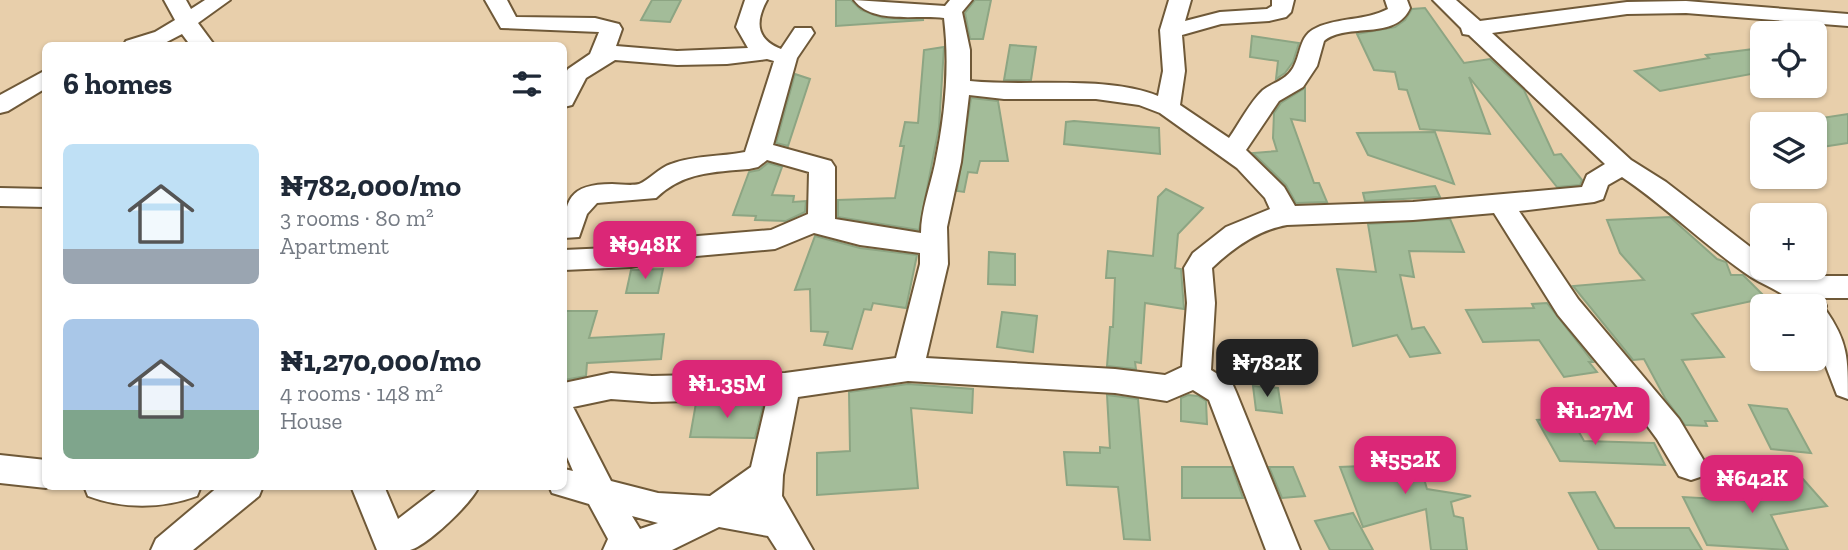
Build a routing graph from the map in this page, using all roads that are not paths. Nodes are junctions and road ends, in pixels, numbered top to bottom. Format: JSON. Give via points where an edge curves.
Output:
{"nodes":[{"id":1,"x":175,"y":0,"type":"edge"},
{"id":2,"x":219,"y":0,"type":"edge"},
{"id":3,"x":496,"y":0,"type":"edge"},
{"id":4,"x":757,"y":0,"type":"edge"},
{"id":5,"x":865,"y":0,"type":"edge"},
{"id":6,"x":1180,"y":0,"type":"edge"},
{"id":7,"x":1283,"y":0,"type":"edge"},
{"id":8,"x":1396,"y":0,"type":"edge"},
{"id":9,"x":1444,"y":0,"type":"edge"},
{"id":10,"x":1683,"y":4,"type":"edge"},
{"id":11,"x":956,"y":6,"type":"edge"},
{"id":12,"x":1587,"y":6,"type":"edge"},
{"id":13,"x":1845,"y":17,"type":"edge"},
{"id":14,"x":186,"y":23,"type":"junction"},
{"id":15,"x":1471,"y":29,"type":"junction"},
{"id":16,"x":1171,"y":31,"type":"junction"},
{"id":17,"x":803,"y":33,"type":"dead end"},
{"id":18,"x":147,"y":42,"type":"edge"},
{"id":19,"x":201,"y":42,"type":"edge"},
{"id":20,"x":777,"y":55,"type":"junction"},
{"id":21,"x":600,"y":58,"type":"junction"},
{"id":22,"x":42,"y":80,"type":"edge"},
{"id":23,"x":958,"y":87,"type":"junction"},
{"id":24,"x":567,"y":94,"type":"edge"},
{"id":25,"x":0,"y":106,"type":"edge"},
{"id":26,"x":1168,"y":108,"type":"junction"},
{"id":27,"x":759,"y":149,"type":"junction"},
{"id":28,"x":1233,"y":152,"type":"junction"},
{"id":29,"x":1622,"y":166,"type":"junction"},
{"id":30,"x":0,"y":197,"type":"edge"},
{"id":31,"x":42,"y":198,"type":"edge"},
{"id":32,"x":1502,"y":205,"type":"junction"},
{"id":33,"x":1287,"y":216,"type":"junction"},
{"id":34,"x":819,"y":220,"type":"junction"},
{"id":35,"x":569,"y":230,"type":"dead end"},
{"id":36,"x":933,"y":245,"type":"junction"},
{"id":37,"x":567,"y":260,"type":"edge"},
{"id":38,"x":1848,"y":287,"type":"edge"},
{"id":39,"x":1799,"y":294,"type":"edge"},
{"id":40,"x":1817,"y":294,"type":"edge"},
{"id":41,"x":1827,"y":332,"type":"edge"},
{"id":42,"x":1845,"y":368,"type":"edge"},
{"id":43,"x":908,"y":369,"type":"junction"},
{"id":44,"x":1195,"y":375,"type":"junction"},
{"id":45,"x":785,"y":386,"type":"junction"},
{"id":46,"x":567,"y":395,"type":"edge"},
{"id":47,"x":567,"y":424,"type":"edge"},
{"id":48,"x":1691,"y":466,"type":"dead end"},
{"id":49,"x":0,"y":469,"type":"edge"},
{"id":50,"x":42,"y":474,"type":"edge"},
{"id":51,"x":766,"y":475,"type":"junction"},
{"id":52,"x":567,"y":484,"type":"edge"},
{"id":53,"x":116,"y":490,"type":"edge"},
{"id":54,"x":144,"y":490,"type":"edge"},
{"id":55,"x":241,"y":490,"type":"edge"},
{"id":56,"x":369,"y":490,"type":"edge"},
{"id":57,"x":459,"y":490,"type":"edge"},
{"id":58,"x":601,"y":495,"type":"junction"},
{"id":59,"x":719,"y":512,"type":"junction"},
{"id":60,"x":788,"y":536,"type":"edge"},
{"id":61,"x":393,"y":547,"type":"edge"},
{"id":62,"x":628,"y":549,"type":"edge"},
{"id":63,"x":168,"y":550,"type":"edge"},
{"id":64,"x":1283,"y":550,"type":"edge"}],
"edges":[{"from":1,"to":14,"type":"street"},
{"from":2,"to":14,"type":"street"},
{"from":3,"to":21,"type":"street","via":[[509,23],[611,29]]},
{"from":4,"to":20,"type":"street","via":[[747,17],[749,36],[753,45]]},
{"from":5,"to":11,"type":"street","via":[[899,12]]},
{"from":6,"to":16,"type":"street"},
{"from":7,"to":16,"type":"street","via":[[1279,12],[1269,15],[1220,18]]},
{"from":8,"to":28,"type":"street","via":[[1397,13],[1377,23],[1346,25],[1314,39],[1306,66],[1295,82],[1272,96]]},
{"from":9,"to":15,"type":"street"},
{"from":10,"to":12,"type":"street"},
{"from":10,"to":13,"type":"street"},
{"from":11,"to":23,"type":"street"},
{"from":12,"to":15,"type":"street"},
{"from":14,"to":18,"type":"street"},
{"from":14,"to":19,"type":"street"},
{"from":15,"to":29,"type":"street"},
{"from":16,"to":26,"type":"street","via":[[1174,71]]},
{"from":17,"to":20,"type":"street"},
{"from":20,"to":21,"type":"street","via":[[677,58],[613,53]]},
{"from":20,"to":27,"type":"street"},
{"from":21,"to":24,"type":"street","via":[[576,74]]},
{"from":22,"to":25,"type":"street"},
{"from":23,"to":26,"type":"street","via":[[1096,92],[1143,98]]},
{"from":23,"to":36,"type":"street"},
{"from":26,"to":28,"type":"street"},
{"from":27,"to":34,"type":"street","via":[[822,167],[824,196]]},
{"from":27,"to":35,"type":"street","via":[[749,162],[673,171],[656,180],[647,192],[590,194],[573,211]]},
{"from":28,"to":33,"type":"street","via":[[1275,193]]},
{"from":29,"to":32,"type":"street","via":[[1596,181],[1594,193],[1585,196]]},
{"from":29,"to":39,"type":"street"},
{"from":30,"to":31,"type":"street"},
{"from":32,"to":33,"type":"street"},
{"from":32,"to":48,"type":"street","via":[[1568,307],[1637,388]]},
{"from":33,"to":44,"type":"street","via":[[1236,233],[1198,268],[1201,303]]},
{"from":34,"to":36,"type":"street","via":[[822,226],[850,233]]},
{"from":34,"to":37,"type":"street","via":[[775,239],[674,247],[631,257]]},
{"from":36,"to":43,"type":"street","via":[[934,264]]},
{"from":38,"to":40,"type":"street"},
{"from":41,"to":42,"type":"street"},
{"from":43,"to":44,"type":"street","via":[[1167,388]]},
{"from":43,"to":45,"type":"street"},
{"from":44,"to":64,"type":"street","via":[[1222,392]]},
{"from":45,"to":46,"type":"street","via":[[611,386]]},
{"from":45,"to":51,"type":"street"},
{"from":47,"to":58,"type":"street"},
{"from":49,"to":50,"type":"street"},
{"from":51,"to":59,"type":"street"},
{"from":51,"to":60,"type":"street","via":[[765,499]]},
{"from":52,"to":58,"type":"street"},
{"from":53,"to":54,"type":"street"},
{"from":55,"to":63,"type":"street"},
{"from":56,"to":61,"type":"street"},
{"from":57,"to":61,"type":"street"},
{"from":58,"to":59,"type":"street","via":[[658,508]]},
{"from":58,"to":62,"type":"street"},
{"from":59,"to":60,"type":"street"},
{"from":59,"to":62,"type":"street","via":[[667,538]]}]}
